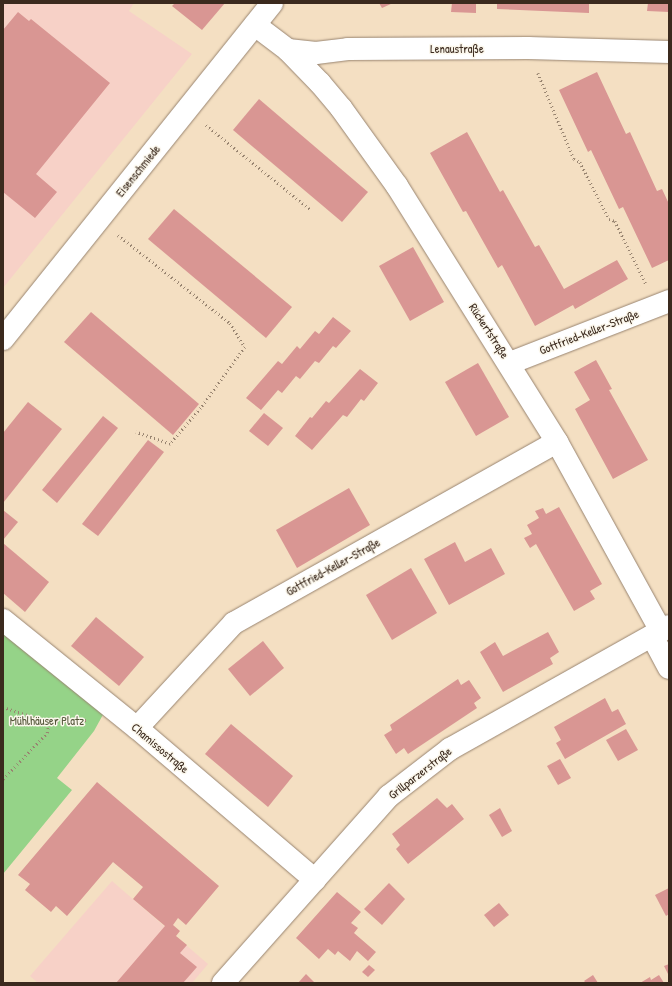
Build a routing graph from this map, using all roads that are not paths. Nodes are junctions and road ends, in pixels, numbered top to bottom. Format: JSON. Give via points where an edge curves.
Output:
{"nodes":[{"id":1,"x":272,"y":3,"type":"edge"},
{"id":2,"x":255,"y":25,"type":"junction"},
{"id":3,"x":288,"y":50,"type":"junction"},
{"id":4,"x":669,"y":52,"type":"edge"},
{"id":5,"x":663,"y":304,"type":"edge"},
{"id":6,"x":3,"y":339,"type":"edge"},
{"id":7,"x":510,"y":363,"type":"junction"},
{"id":8,"x":557,"y":442,"type":"junction"},
{"id":9,"x":3,"y":620,"type":"edge"},
{"id":10,"x":661,"y":631,"type":"edge"},
{"id":11,"x":669,"y":668,"type":"edge"},
{"id":12,"x":138,"y":728,"type":"junction"},
{"id":13,"x":315,"y":880,"type":"junction"},
{"id":14,"x":223,"y":983,"type":"edge"}],
"edges":[{"from":1,"to":2,"type":"street","name":"Eisenschmiede"},
{"from":2,"to":3,"type":"street"},
{"from":2,"to":6,"type":"street","name":"Eisenschmiede"},
{"from":3,"to":4,"type":"street","name":"Lenaustraße","via":[[316,53],[348,49],[528,48]]},
{"from":3,"to":7,"type":"street","name":"Rückertstraße","via":[[341,108],[397,186]]},
{"from":5,"to":7,"type":"street","name":"Gottfried-Keller-Straße"},
{"from":7,"to":8,"type":"street","name":"Rückertstraße"},
{"from":8,"to":10,"type":"street","name":"Rückertstraße"},
{"from":8,"to":12,"type":"street","name":"Gottfried-Keller-Straße","via":[[234,623]]},
{"from":9,"to":12,"type":"street","name":"Chamissostraße"},
{"from":10,"to":11,"type":"street","name":"Rückertstraße"},
{"from":10,"to":13,"type":"street","name":"Grillparzerstraße","via":[[450,749],[389,796]]},
{"from":12,"to":13,"type":"street","name":"Chamissostraße"},
{"from":13,"to":14,"type":"street","name":"Grillparzerstraße"}]}
